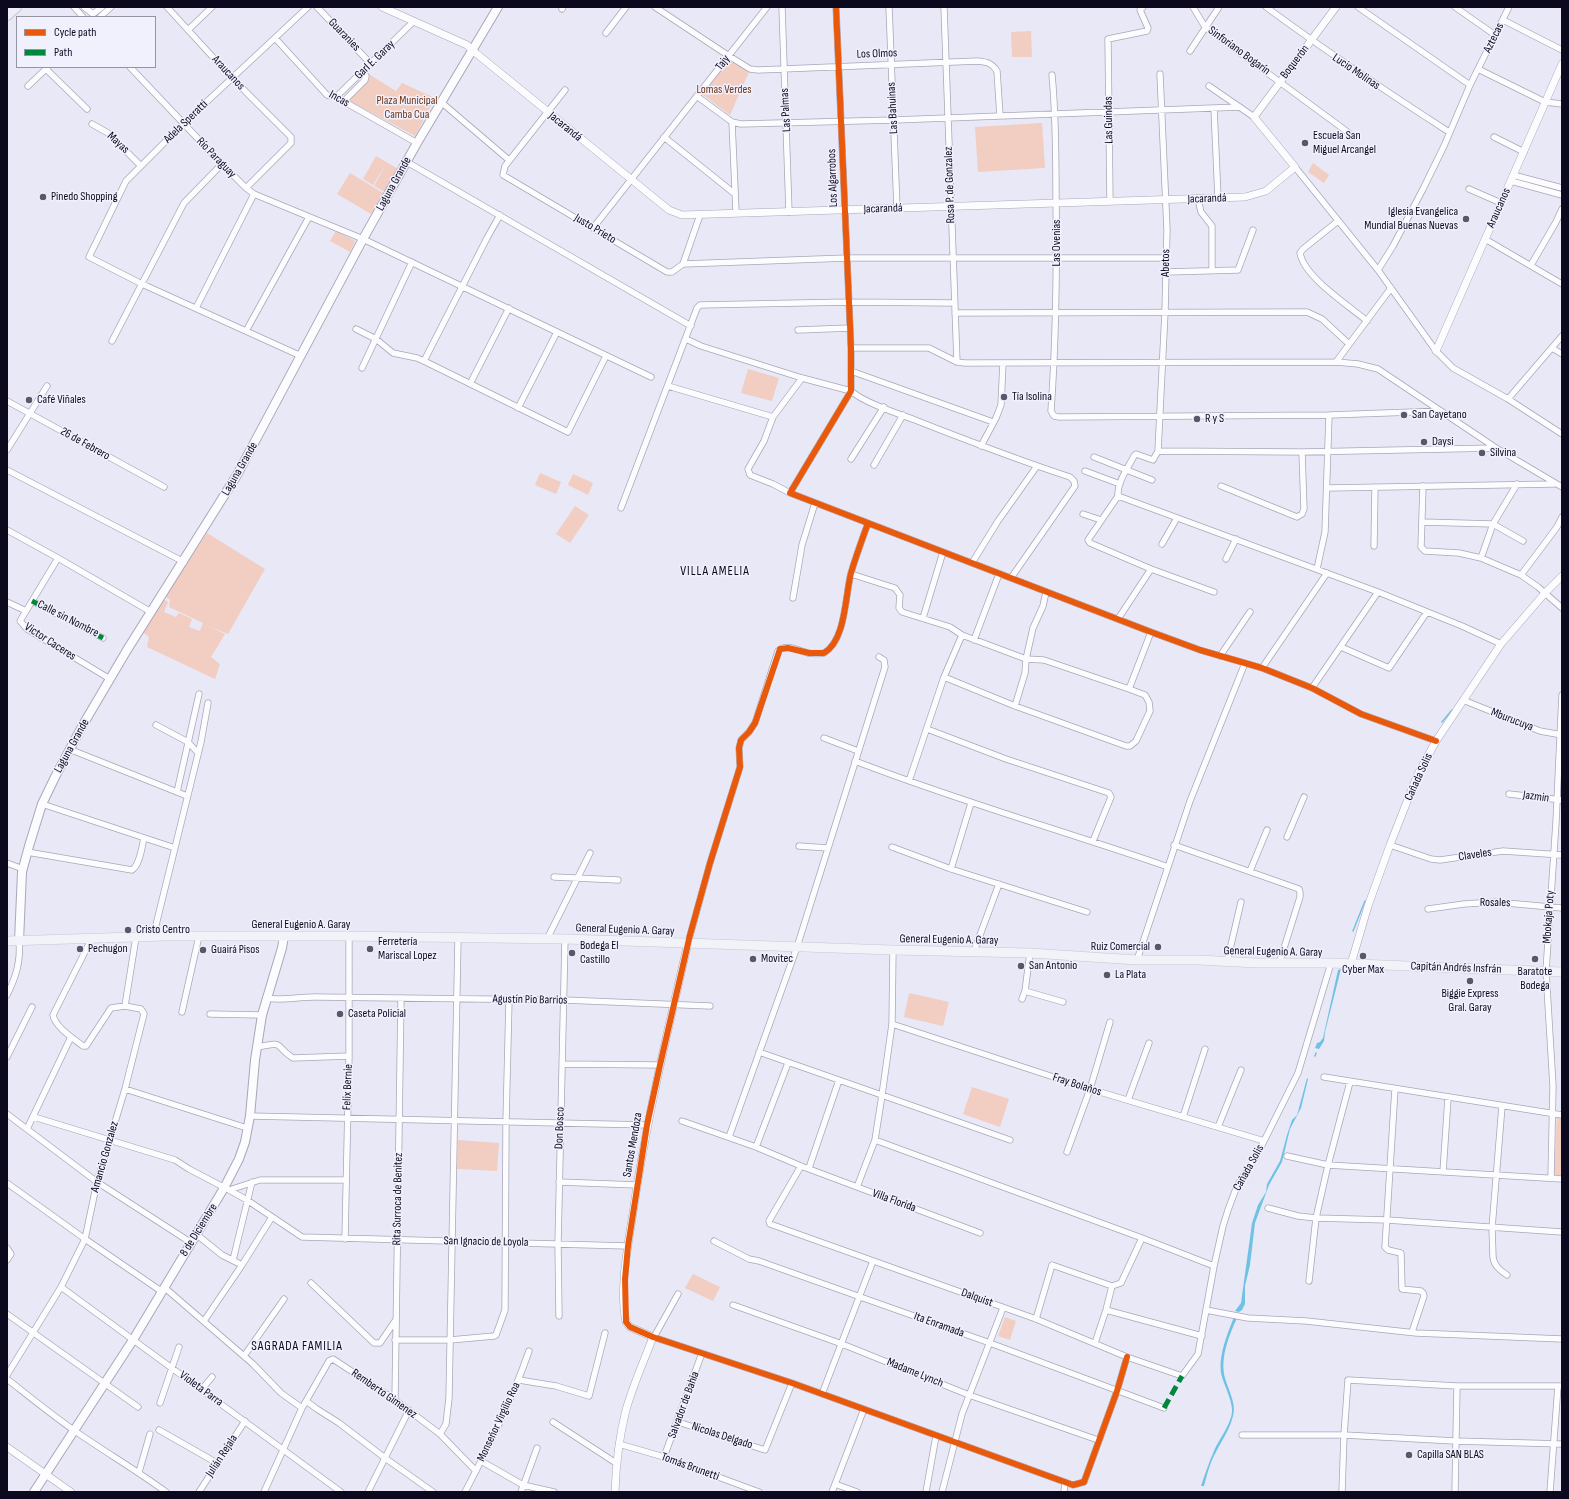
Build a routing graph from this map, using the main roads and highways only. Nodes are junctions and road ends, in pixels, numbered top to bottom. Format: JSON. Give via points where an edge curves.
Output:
{"nodes":[{"id":1,"x":16,"y":7,"type":"edge"},
{"id":2,"x":498,"y":7,"type":"edge"},
{"id":3,"x":7,"y":15,"type":"edge"},
{"id":4,"x":284,"y":936,"type":"junction"},
{"id":5,"x":7,"y":941,"type":"edge"},
{"id":6,"x":19,"y":941,"type":"junction"},
{"id":7,"x":1351,"y":964,"type":"joint"},
{"id":8,"x":1562,"y":972,"type":"edge"},
{"id":9,"x":34,"y":1492,"type":"edge"}],
"edges":[{"from":1,"to":3,"type":"highway"},
{"from":2,"to":6,"type":"main road","name":"Laguna Grande","via":[[363,239],[237,475],[69,749],[42,804],[27,852],[23,869]]},
{"from":4,"to":6,"type":"main road","name":"General Eugenio A. Garay"},
{"from":4,"to":7,"type":"main road","name":"General Eugenio A. Garay","via":[[547,939],[974,951],[1137,960]]},
{"from":4,"to":9,"type":"main road","name":"8 de Diciembre","via":[[262,1015],[245,1142],[227,1189],[190,1242],[133,1340]]},
{"from":5,"to":6,"type":"main road","name":"General Eugenio A. Garay"},
{"from":7,"to":8,"type":"main road","name":"Capitán Andrés Insfrán"}]}
